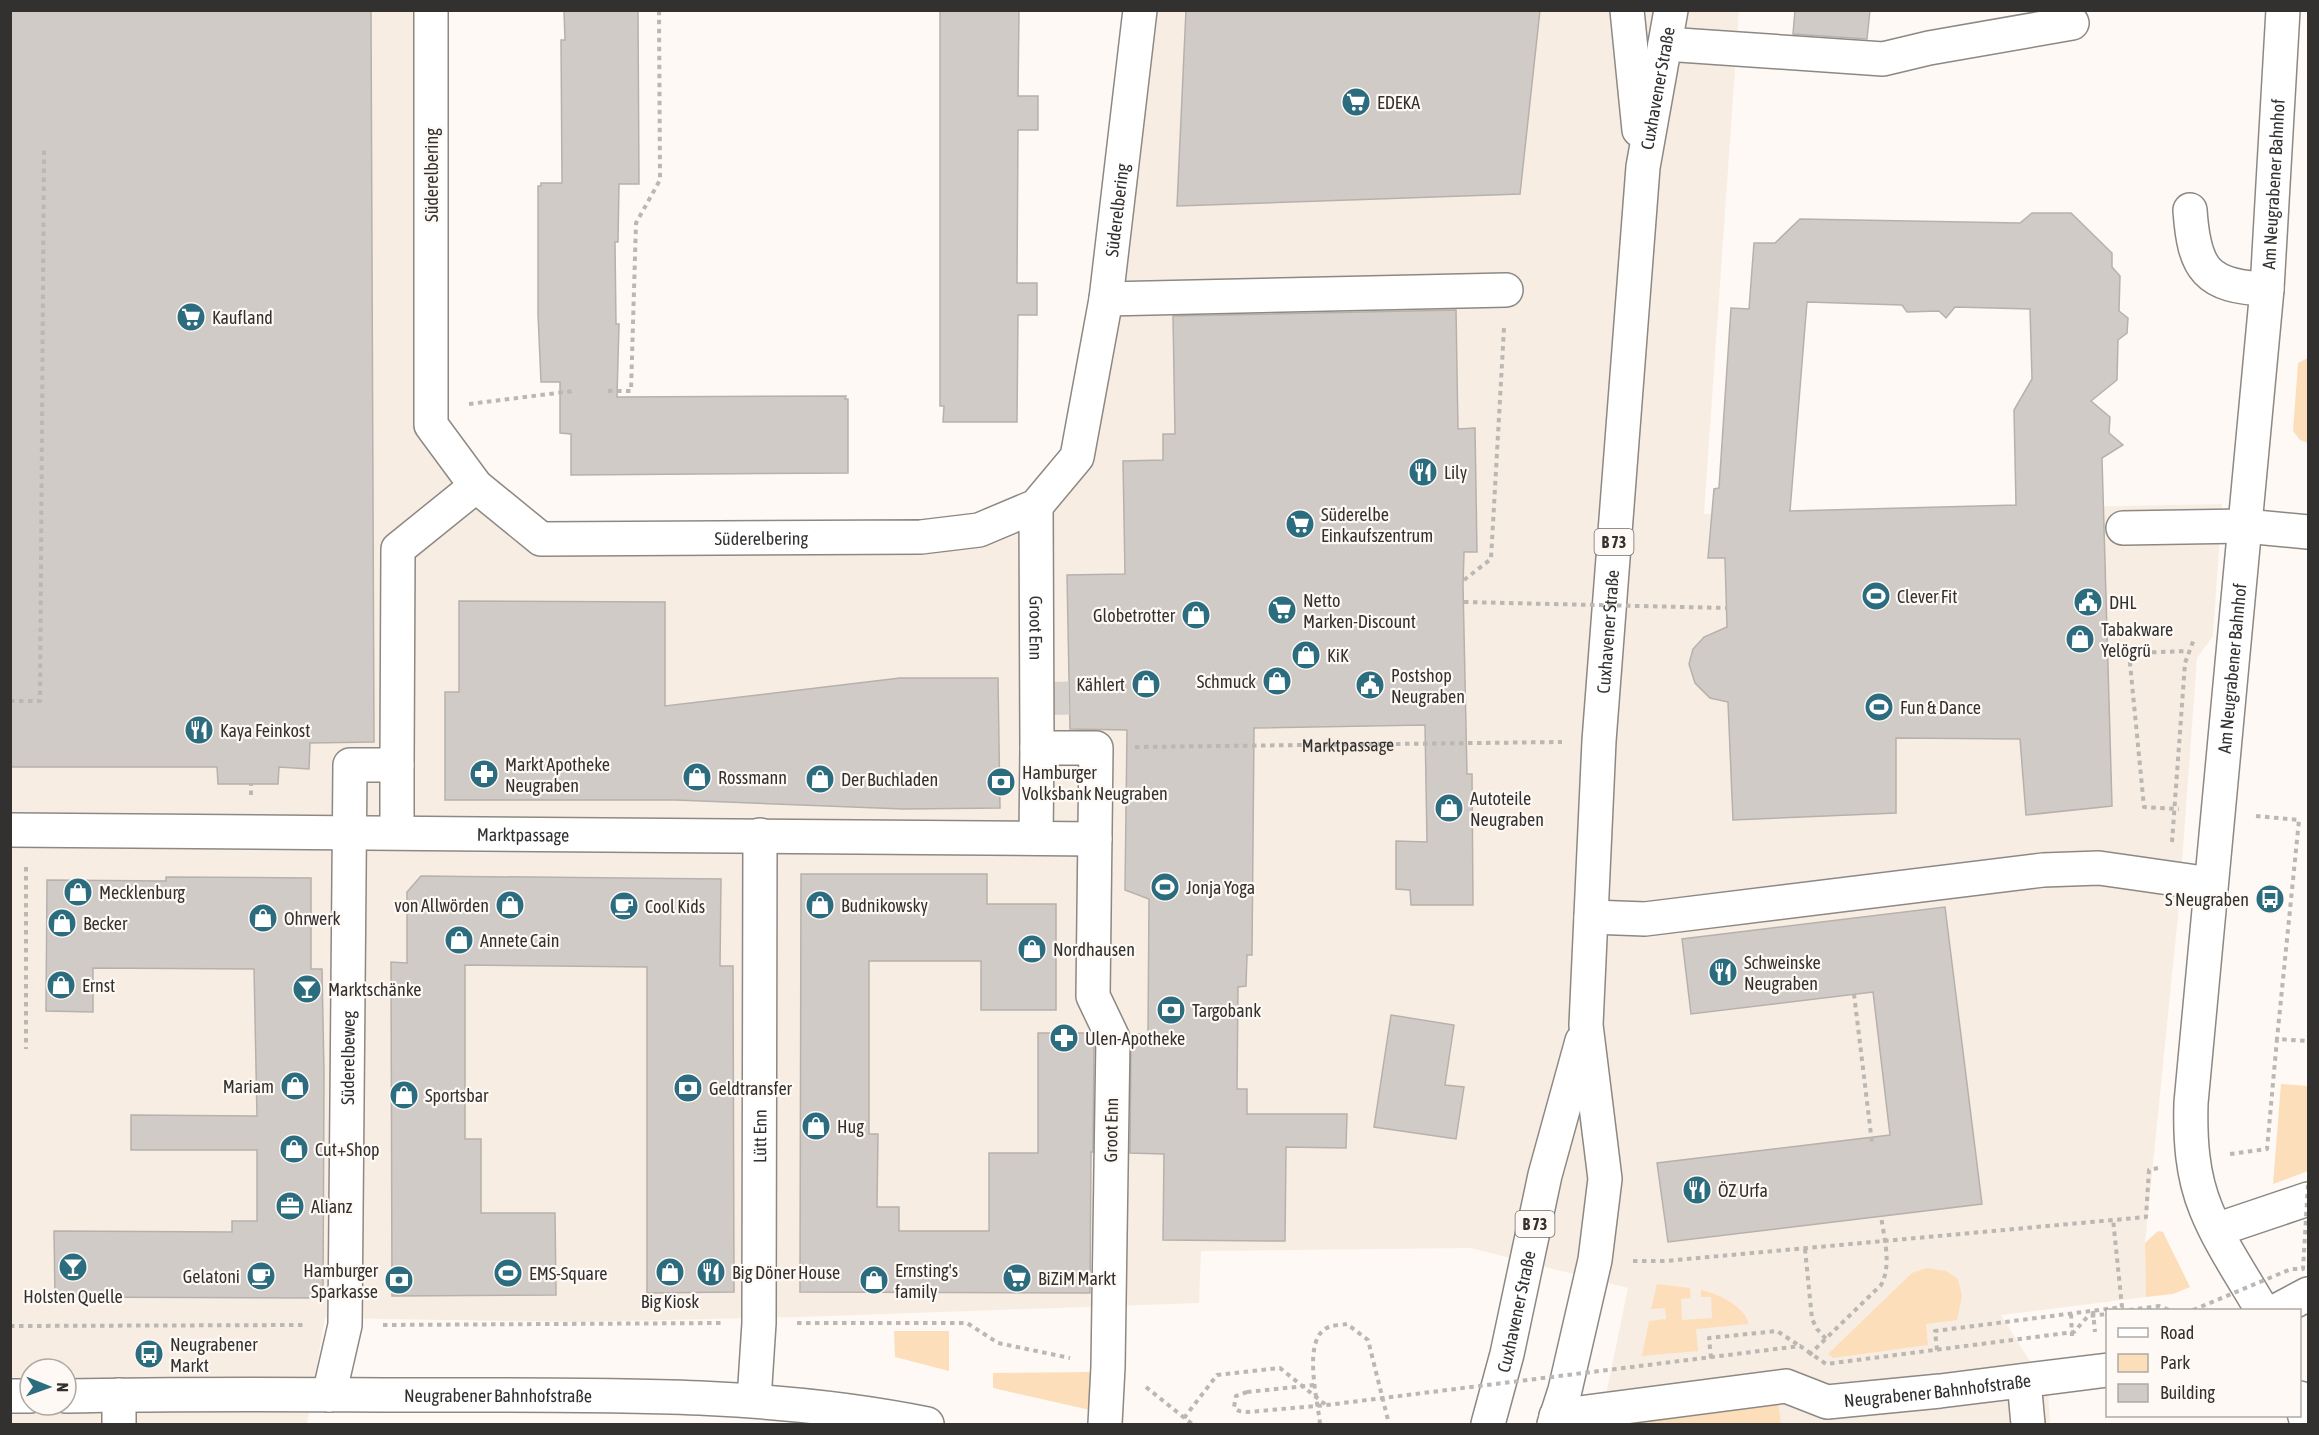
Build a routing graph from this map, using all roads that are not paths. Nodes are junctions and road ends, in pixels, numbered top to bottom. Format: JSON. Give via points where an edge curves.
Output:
{"nodes":[{"id":1,"x":430,"y":10,"type":"edge"},
{"id":2,"x":1140,"y":10,"type":"edge"},
{"id":3,"x":1627,"y":10,"type":"edge"},
{"id":4,"x":1671,"y":10,"type":"edge"},
{"id":5,"x":2283,"y":10,"type":"edge"},
{"id":6,"x":2072,"y":24,"type":"dead end"},
{"id":7,"x":1665,"y":44,"type":"junction"},
{"id":8,"x":1642,"y":167,"type":"junction"},
{"id":9,"x":2190,"y":210,"type":"dead end"},
{"id":10,"x":2267,"y":289,"type":"junction"},
{"id":11,"x":1506,"y":290,"type":"road end"},
{"id":12,"x":1106,"y":298,"type":"junction"},
{"id":13,"x":476,"y":486,"type":"junction"},
{"id":14,"x":1036,"y":506,"type":"junction"},
{"id":15,"x":2245,"y":526,"type":"junction"},
{"id":16,"x":2123,"y":528,"type":"dead end"},
{"id":17,"x":2308,"y":532,"type":"edge"},
{"id":18,"x":1037,"y":748,"type":"junction"},
{"id":19,"x":397,"y":765,"type":"junction"},
{"id":20,"x":18,"y":830,"type":"edge"},
{"id":21,"x":349,"y":832,"type":"junction"},
{"id":22,"x":397,"y":832,"type":"junction"},
{"id":23,"x":760,"y":835,"type":"junction"},
{"id":24,"x":1036,"y":838,"type":"junction"},
{"id":25,"x":1095,"y":839,"type":"junction"},
{"id":26,"x":2211,"y":884,"type":"junction"},
{"id":27,"x":1591,"y":917,"type":"junction"},
{"id":28,"x":1586,"y":1025,"type":"junction"},
{"id":29,"x":2308,"y":1199,"type":"edge"},
{"id":30,"x":2216,"y":1230,"type":"junction"},
{"id":31,"x":2308,"y":1294,"type":"edge"},
{"id":32,"x":2261,"y":1309,"type":"edge"},
{"id":33,"x":2282,"y":1309,"type":"edge"},
{"id":34,"x":2106,"y":1370,"type":"edge"},
{"id":35,"x":2024,"y":1381,"type":"junction"},
{"id":36,"x":328,"y":1395,"type":"junction"},
{"id":37,"x":78,"y":1399,"type":"edge"},
{"id":38,"x":754,"y":1400,"type":"junction"},
{"id":39,"x":2301,"y":1402,"type":"edge"},
{"id":40,"x":119,"y":1410,"type":"edge"},
{"id":41,"x":1555,"y":1420,"type":"edge"},
{"id":42,"x":927,"y":1425,"type":"edge"},
{"id":43,"x":1105,"y":1425,"type":"edge"},
{"id":44,"x":1488,"y":1425,"type":"edge"},
{"id":45,"x":2028,"y":1425,"type":"edge"},
{"id":46,"x":2307,"y":1425,"type":"edge"}],
"edges":[{"from":1,"to":13,"type":"street","name":"Süderelbering","via":[[431,425]]},
{"from":2,"to":12,"type":"street","name":"Süderelbering"},
{"from":3,"to":8,"type":"street","name":"Cuxhavener Straße","number":"B 73"},
{"from":4,"to":7,"type":"street","name":"Cuxhavener Straße","number":"B 73"},
{"from":5,"to":10,"type":"street","name":"Am Neugrabener Bahnhof"},
{"from":6,"to":7,"type":"street","via":[[1883,59]]},
{"from":7,"to":8,"type":"street","name":"Cuxhavener Straße","number":"B 73"},
{"from":8,"to":27,"type":"street","name":"Cuxhavener Straße","number":"B 73","via":[[1599,741]]},
{"from":9,"to":10,"type":"street","via":[[2192,240],[2206,271],[2228,285]]},
{"from":10,"to":15,"type":"street","name":"Am Neugrabener Bahnhof"},
{"from":11,"to":12,"type":"street"},
{"from":12,"to":14,"type":"street","name":"Süderelbering","via":[[1077,457]]},
{"from":13,"to":14,"type":"street","name":"Süderelbering","via":[[541,539],[921,537],[979,530]]},
{"from":13,"to":19,"type":"street","via":[[398,549]]},
{"from":14,"to":18,"type":"street","name":"Groot Enn"},
{"from":15,"to":16,"type":"street"},
{"from":15,"to":17,"type":"street"},
{"from":15,"to":26,"type":"street","name":"Am Neugrabener Bahnhof"},
{"from":18,"to":24,"type":"street","name":"Groot Enn"},
{"from":18,"to":25,"type":"street","name":"Groot Enn","via":[[1096,739]]},
{"from":19,"to":21,"type":"street","name":"Süderelbeweg","via":[[350,765]]},
{"from":19,"to":22,"type":"street"},
{"from":20,"to":21,"type":"street","name":"Marktpassage"},
{"from":21,"to":22,"type":"street","name":"Marktpassage"},
{"from":21,"to":36,"type":"street","name":"Süderelbeweg","via":[[345,1325]]},
{"from":22,"to":23,"type":"street","name":"Marktpassage"},
{"from":23,"to":24,"type":"street","name":"Marktpassage"},
{"from":23,"to":38,"type":"street","name":"Lütt Enn","via":[[759,1323]]},
{"from":24,"to":25,"type":"street"},
{"from":25,"to":43,"type":"street","name":"Groot Enn","via":[[1094,996],[1113,1038]]},
{"from":26,"to":27,"type":"street","via":[[2099,868],[2043,870],[1644,919]]},
{"from":26,"to":30,"type":"street","name":"Am Neugrabener Bahnhof","via":[[2190,1137],[2205,1207]]},
{"from":27,"to":28,"type":"street","name":"Cuxhavener Straße","number":"B 73"},
{"from":28,"to":41,"type":"street","name":"Cuxhavener Straße","number":"B 73","via":[[1605,1179],[1594,1260]]},
{"from":28,"to":44,"type":"street","name":"Cuxhavener Straße","number":"B 73","via":[[1545,1174]]},
{"from":29,"to":30,"type":"street"},
{"from":30,"to":32,"type":"street","name":"Am Neugrabener Bahnhof"},
{"from":31,"to":33,"type":"street"},
{"from":34,"to":35,"type":"street","name":"Neugrabener Bahnhofstraße"},
{"from":35,"to":41,"type":"street","name":"Neugrabener Bahnhofstraße","via":[[1827,1402],[1786,1386]]},
{"from":35,"to":45,"type":"street"},
{"from":36,"to":38,"type":"street","name":"Neugrabener Bahnhofstraße","via":[[584,1395]]},
{"from":36,"to":40,"type":"street","name":"Neugrabener Bahnhofstraße"},
{"from":37,"to":40,"type":"street","name":"Neugrabener Bahnhofstraße"},
{"from":38,"to":42,"type":"street","name":"Neugrabener Bahnhofstraße"},
{"from":39,"to":46,"type":"street"}]}
